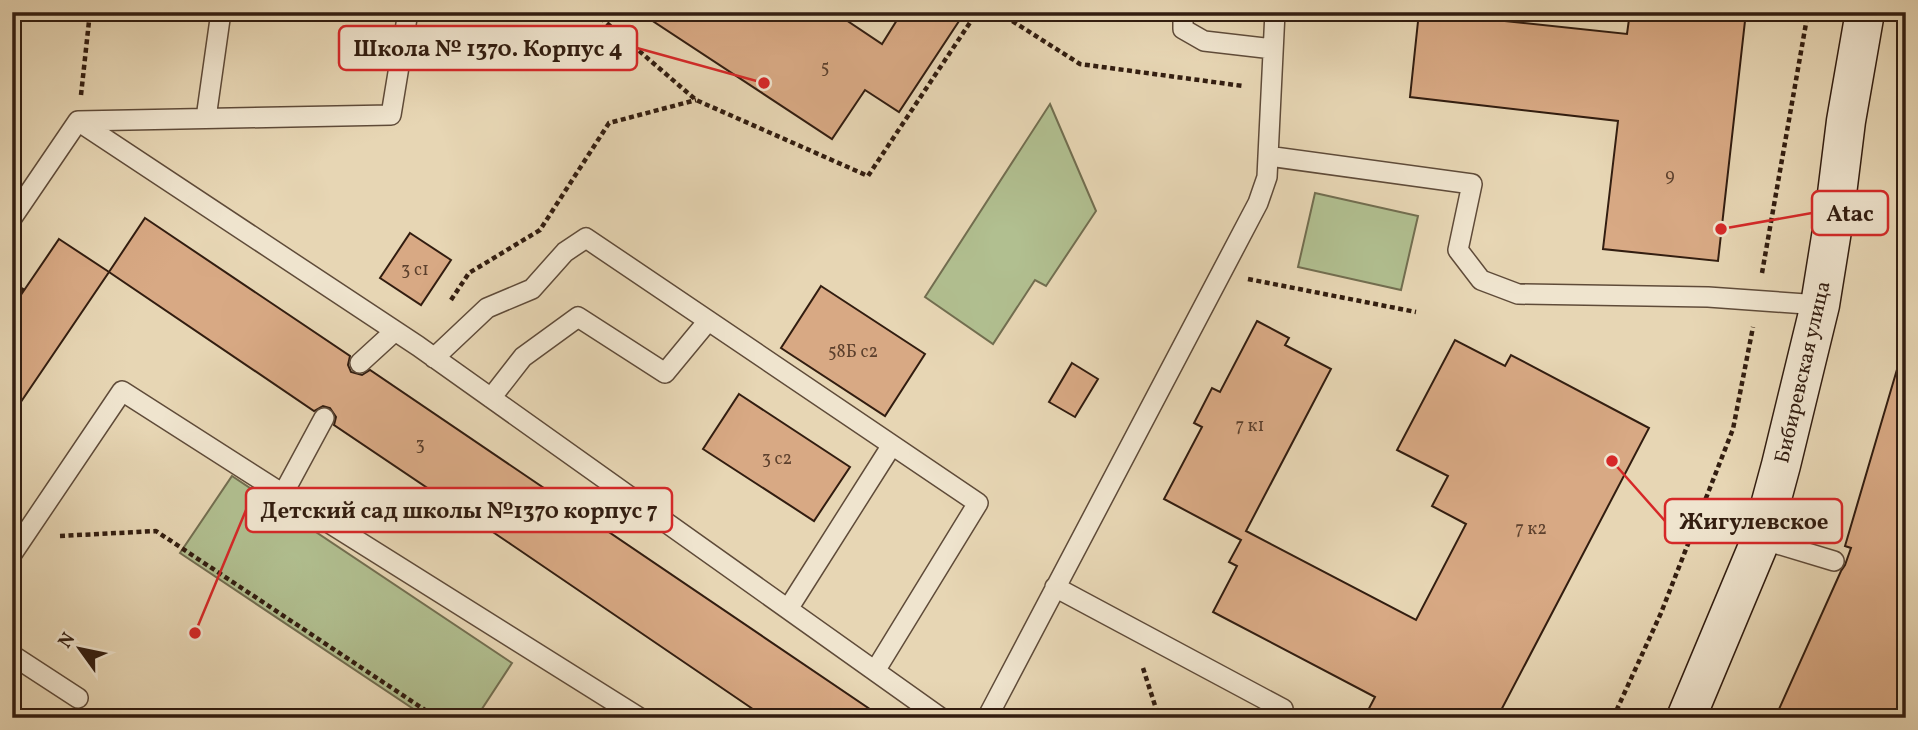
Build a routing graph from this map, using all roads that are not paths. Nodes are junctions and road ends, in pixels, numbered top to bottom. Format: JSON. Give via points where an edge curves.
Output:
{"nodes":[{"id":1,"x":221,"y":12,"type":"edge"},
{"id":2,"x":408,"y":12,"type":"edge"},
{"id":3,"x":1184,"y":12,"type":"edge"},
{"id":4,"x":1275,"y":12,"type":"edge"},
{"id":5,"x":1865,"y":12,"type":"edge"},
{"id":6,"x":1273,"y":49,"type":"junction"},
{"id":7,"x":206,"y":118,"type":"junction"},
{"id":8,"x":78,"y":121,"type":"junction"},
{"id":9,"x":1268,"y":156,"type":"junction"},
{"id":10,"x":12,"y":218,"type":"edge"},
{"id":11,"x":1820,"y":305,"type":"junction"},
{"id":12,"x":708,"y":321,"type":"junction"},
{"id":13,"x":395,"y":331,"type":"junction"},
{"id":14,"x":434,"y":358,"type":"junction"},
{"id":15,"x":360,"y":363,"type":"dead end"},
{"id":16,"x":491,"y":398,"type":"junction"},
{"id":17,"x":324,"y":418,"type":"dead end"},
{"id":18,"x":892,"y":444,"type":"junction"},
{"id":19,"x":282,"y":494,"type":"junction"},
{"id":20,"x":18,"y":533,"type":"edge"},
{"id":21,"x":1761,"y":539,"type":"junction"},
{"id":22,"x":12,"y":554,"type":"edge"},
{"id":23,"x":1834,"y":561,"type":"dead end"},
{"id":24,"x":1055,"y":587,"type":"junction"},
{"id":25,"x":788,"y":609,"type":"junction"},
{"id":26,"x":12,"y":654,"type":"edge"},
{"id":27,"x":875,"y":671,"type":"junction"},
{"id":28,"x":78,"y":698,"type":"dead end"},
{"id":29,"x":1283,"y":709,"type":"dead end"},
{"id":30,"x":640,"y":718,"type":"edge"},
{"id":31,"x":941,"y":718,"type":"edge"},
{"id":32,"x":986,"y":718,"type":"edge"},
{"id":33,"x":1686,"y":718,"type":"edge"}],
"edges":[{"from":1,"to":7,"type":"lane"},
{"from":2,"to":7,"type":"lane","via":[[391,115]]},
{"from":3,"to":6,"type":"lane","via":[[1183,29],[1204,41]]},
{"from":4,"to":6,"type":"lane"},
{"from":5,"to":11,"type":"main road","name":"Бибиревская улица"},
{"from":6,"to":9,"type":"lane"},
{"from":7,"to":8,"type":"lane"},
{"from":8,"to":10,"type":"lane"},
{"from":8,"to":13,"type":"lane"},
{"from":9,"to":11,"type":"lane","via":[[1472,184],[1458,250],[1481,280],[1518,294],[1708,296]]},
{"from":9,"to":24,"type":"lane","via":[[1258,203]]},
{"from":11,"to":21,"type":"main road","name":"Бибиревская улица"},
{"from":12,"to":14,"type":"lane","via":[[586,238],[565,252],[532,289],[487,308]]},
{"from":12,"to":16,"type":"lane","via":[[665,373],[578,317],[523,357]]},
{"from":12,"to":18,"type":"lane"},
{"from":13,"to":14,"type":"lane"},
{"from":13,"to":15,"type":"lane"},
{"from":14,"to":16,"type":"lane"},
{"from":16,"to":25,"type":"lane"},
{"from":17,"to":19,"type":"lane"},
{"from":18,"to":25,"type":"lane"},
{"from":18,"to":27,"type":"lane","via":[[978,503]]},
{"from":19,"to":20,"type":"lane","via":[[122,391]]},
{"from":19,"to":30,"type":"lane"},
{"from":20,"to":22,"type":"lane"},
{"from":21,"to":23,"type":"lane"},
{"from":21,"to":33,"type":"main road","name":"Бибиревская улица"},
{"from":24,"to":29,"type":"lane"},
{"from":24,"to":32,"type":"lane"},
{"from":25,"to":27,"type":"lane"},
{"from":26,"to":28,"type":"lane"},
{"from":27,"to":31,"type":"lane"}]}
